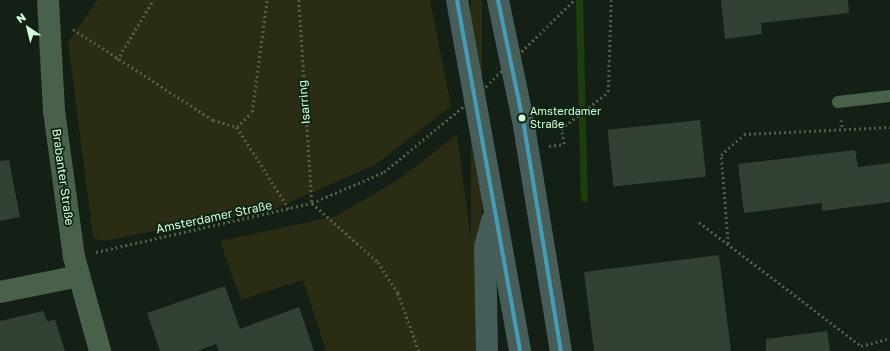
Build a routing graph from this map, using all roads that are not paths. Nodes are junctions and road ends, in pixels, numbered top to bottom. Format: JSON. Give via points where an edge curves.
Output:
{"nodes":[{"id":1,"x":457,"y":0,"type":"edge"},
{"id":2,"x":498,"y":0,"type":"edge"},
{"id":3,"x":48,"y":4,"type":"edge"},
{"id":4,"x":890,"y":96,"type":"edge"},
{"id":5,"x":838,"y":102,"type":"dead end"},
{"id":6,"x":494,"y":213,"type":"junction"},
{"id":7,"x":77,"y":267,"type":"junction"},
{"id":8,"x":0,"y":292,"type":"edge"},
{"id":9,"x":100,"y":351,"type":"edge"},
{"id":10,"x":487,"y":351,"type":"edge"},
{"id":11,"x":520,"y":351,"type":"edge"},
{"id":12,"x":561,"y":351,"type":"edge"}],
"edges":[{"from":1,"to":6,"type":"highway"},
{"from":2,"to":12,"type":"highway","via":[[524,126]]},
{"from":3,"to":7,"type":"street","name":"Brabanter Straße","via":[[54,111]]},
{"from":4,"to":5,"type":"lane"},
{"from":6,"to":10,"type":"highway","via":[[485,247]]},
{"from":6,"to":11,"type":"highway"},
{"from":7,"to":8,"type":"street"},
{"from":7,"to":9,"type":"street","name":"Brabanter Straße"}]}
